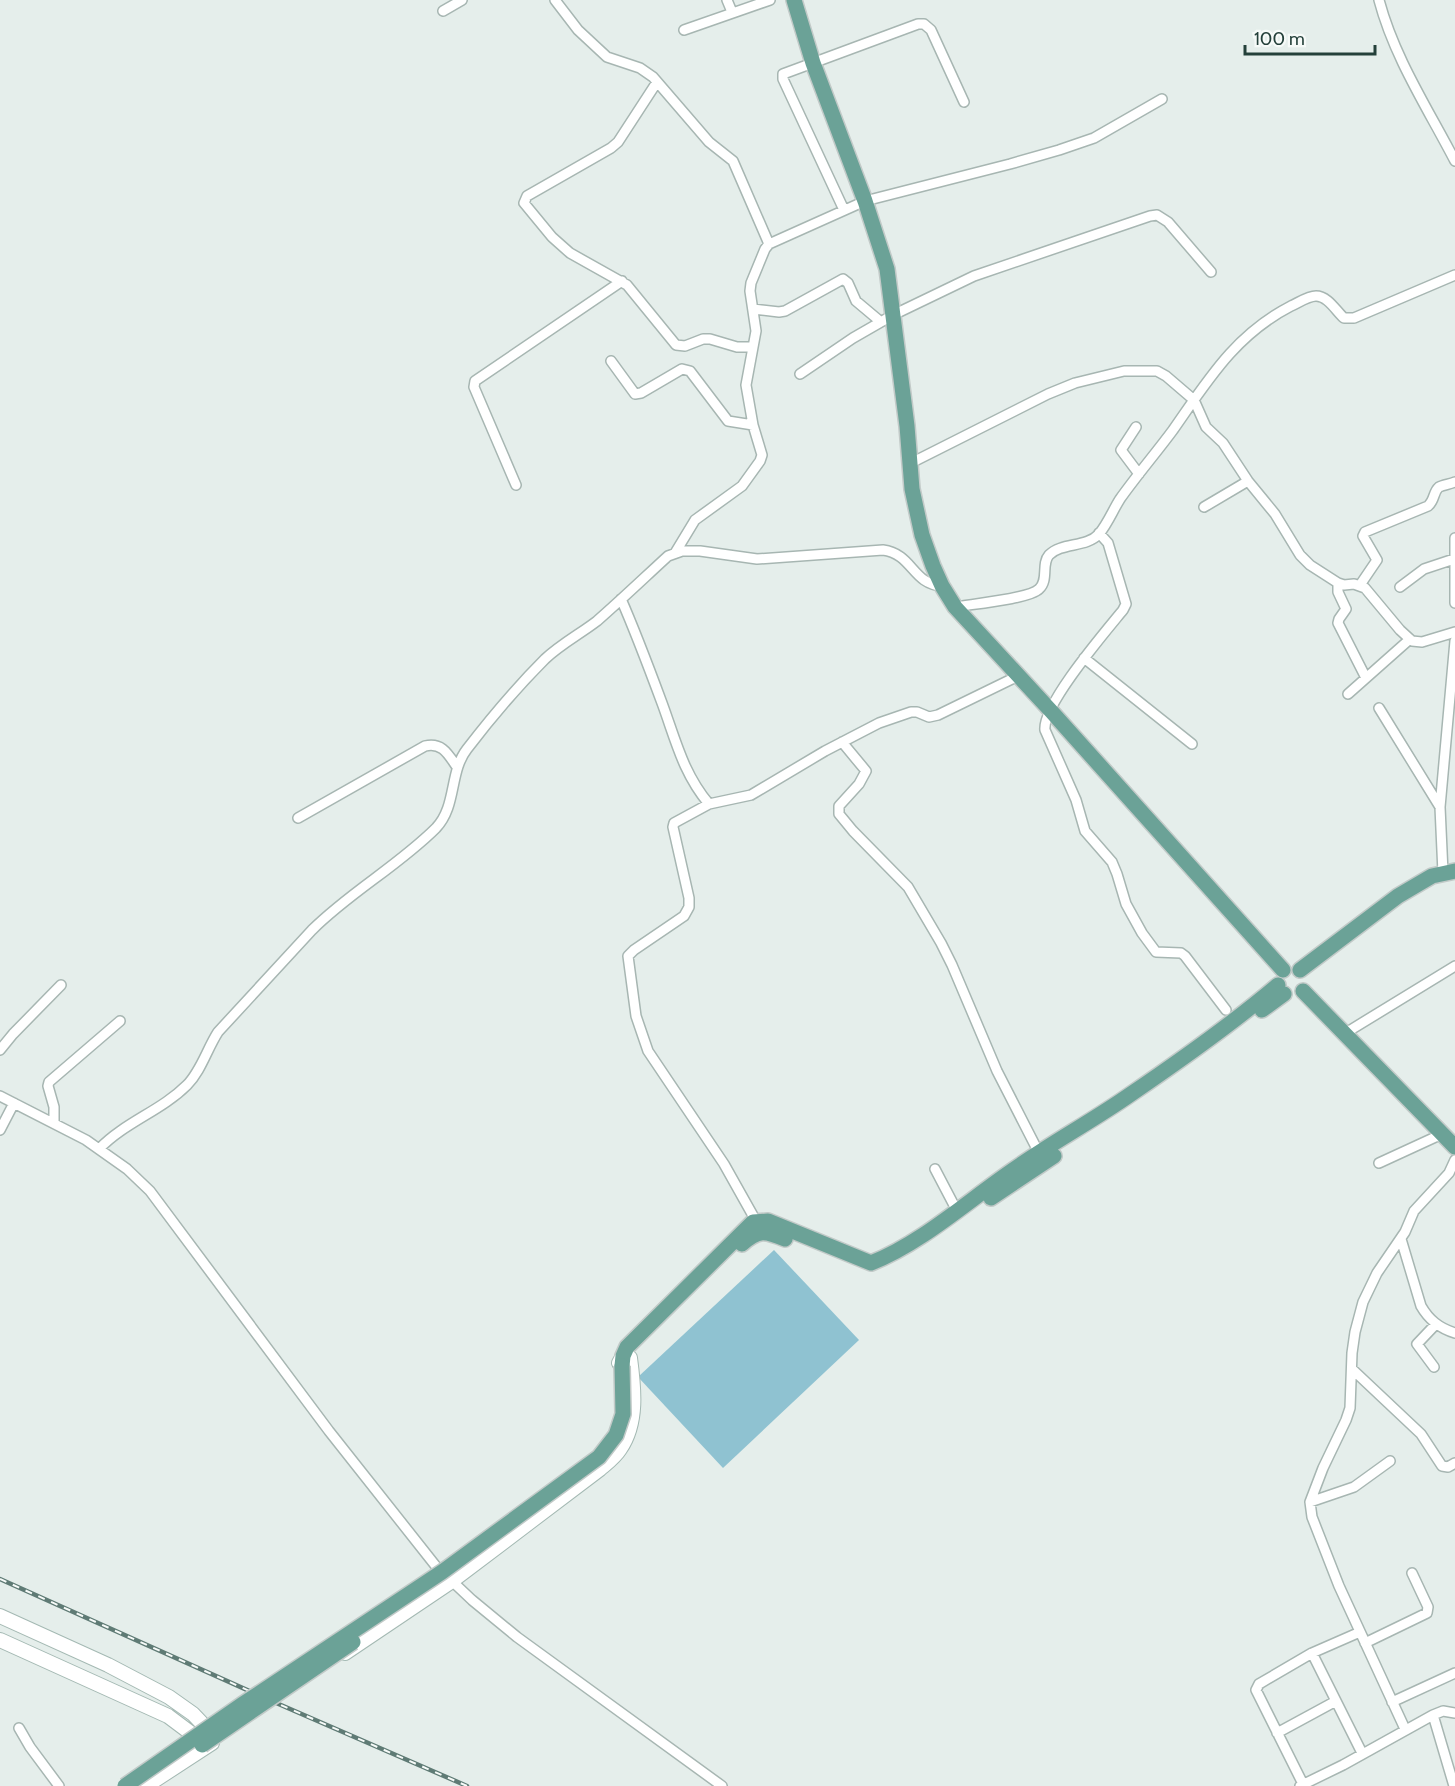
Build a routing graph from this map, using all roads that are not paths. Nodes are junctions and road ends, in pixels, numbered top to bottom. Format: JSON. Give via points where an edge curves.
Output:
{"nodes":[{"id":1,"x":462,"y":0,"type":"edge"},
{"id":2,"x":555,"y":0,"type":"edge"},
{"id":3,"x":727,"y":0,"type":"edge"},
{"id":4,"x":770,"y":0,"type":"edge"},
{"id":5,"x":794,"y":0,"type":"edge"},
{"id":6,"x":1379,"y":0,"type":"edge"},
{"id":7,"x":443,"y":11,"type":"dead end"},
{"id":8,"x":732,"y":12,"type":"junction"},
{"id":9,"x":684,"y":30,"type":"dead end"},
{"id":10,"x":813,"y":63,"type":"junction"},
{"id":11,"x":657,"y":82,"type":"junction"},
{"id":12,"x":1162,"y":99,"type":"dead end"},
{"id":13,"x":964,"y":102,"type":"dead end"},
{"id":14,"x":1455,"y":161,"type":"edge"},
{"id":15,"x":865,"y":201,"type":"junction"},
{"id":16,"x":844,"y":210,"type":"junction"},
{"id":17,"x":769,"y":244,"type":"junction"},
{"id":18,"x":1211,"y":272,"type":"dead end"},
{"id":19,"x":1455,"y":275,"type":"edge"},
{"id":20,"x":622,"y":281,"type":"junction"},
{"id":21,"x":753,"y":309,"type":"junction"},
{"id":22,"x":887,"y":319,"type":"junction"},
{"id":23,"x":753,"y":347,"type":"junction"},
{"id":24,"x":611,"y":361,"type":"dead end"},
{"id":25,"x":800,"y":374,"type":"dead end"},
{"id":26,"x":1194,"y":400,"type":"junction"},
{"id":27,"x":753,"y":425,"type":"junction"},
{"id":28,"x":1136,"y":427,"type":"dead end"},
{"id":29,"x":909,"y":464,"type":"junction"},
{"id":30,"x":1139,"y":474,"type":"junction"},
{"id":31,"x":1248,"y":481,"type":"junction"},
{"id":32,"x":1455,"y":482,"type":"edge"},
{"id":33,"x":516,"y":485,"type":"dead end"},
{"id":34,"x":1204,"y":507,"type":"dead end"},
{"id":35,"x":1099,"y":533,"type":"junction"},
{"id":36,"x":1455,"y":538,"type":"edge"},
{"id":37,"x":675,"y":553,"type":"junction"},
{"id":38,"x":1454,"y":559,"type":"junction"},
{"id":39,"x":1338,"y":583,"type":"junction"},
{"id":40,"x":1360,"y":585,"type":"junction"},
{"id":41,"x":942,"y":586,"type":"junction"},
{"id":42,"x":1400,"y":587,"type":"dead end"},
{"id":43,"x":621,"y":599,"type":"junction"},
{"id":44,"x":1455,"y":603,"type":"edge"},
{"id":45,"x":955,"y":607,"type":"junction"},
{"id":46,"x":1455,"y":632,"type":"edge"},
{"id":47,"x":1410,"y":639,"type":"junction"},
{"id":48,"x":1455,"y":641,"type":"edge"},
{"id":49,"x":1084,"y":658,"type":"junction"},
{"id":50,"x":1018,"y":676,"type":"junction"},
{"id":51,"x":1366,"y":678,"type":"junction"},
{"id":52,"x":1348,"y":694,"type":"dead end"},
{"id":53,"x":1378,"y":708,"type":"dead end"},
{"id":54,"x":1051,"y":711,"type":"junction"},
{"id":55,"x":843,"y":742,"type":"junction"},
{"id":56,"x":1192,"y":744,"type":"dead end"},
{"id":57,"x":457,"y":767,"type":"junction"},
{"id":58,"x":709,"y":804,"type":"junction"},
{"id":59,"x":1440,"y":807,"type":"junction"},
{"id":60,"x":298,"y":818,"type":"dead end"},
{"id":61,"x":1451,"y":875,"type":"edge"},
{"id":62,"x":1455,"y":966,"type":"edge"},
{"id":63,"x":1282,"y":970,"type":"junction"},
{"id":64,"x":1303,"y":979,"type":"junction"},
{"id":65,"x":62,"y":985,"type":"dead end"},
{"id":66,"x":1281,"y":989,"type":"junction"},
{"id":67,"x":1226,"y":1010,"type":"dead end"},
{"id":68,"x":120,"y":1021,"type":"dead end"},
{"id":69,"x":1344,"y":1034,"type":"junction"},
{"id":70,"x":0,"y":1050,"type":"edge"},
{"id":71,"x":0,"y":1096,"type":"edge"},
{"id":72,"x":14,"y":1103,"type":"junction"},
{"id":73,"x":54,"y":1123,"type":"junction"},
{"id":74,"x":0,"y":1130,"type":"edge"},
{"id":75,"x":1442,"y":1134,"type":"junction"},
{"id":76,"x":1455,"y":1147,"type":"edge"},
{"id":77,"x":99,"y":1149,"type":"junction"},
{"id":78,"x":1039,"y":1153,"type":"junction"},
{"id":79,"x":1455,"y":1160,"type":"edge"},
{"id":80,"x":1379,"y":1163,"type":"dead end"},
{"id":81,"x":935,"y":1169,"type":"dead end"},
{"id":82,"x":957,"y":1211,"type":"junction"},
{"id":83,"x":756,"y":1221,"type":"junction"},
{"id":84,"x":1401,"y":1239,"type":"junction"},
{"id":85,"x":1436,"y":1324,"type":"junction"},
{"id":86,"x":1455,"y":1333,"type":"edge"},
{"id":87,"x":626,"y":1361,"type":"junction"},
{"id":88,"x":1434,"y":1367,"type":"dead end"},
{"id":89,"x":1352,"y":1369,"type":"junction"},
{"id":90,"x":1390,"y":1461,"type":"dead end"},
{"id":91,"x":1455,"y":1463,"type":"edge"},
{"id":92,"x":1310,"y":1502,"type":"junction"},
{"id":93,"x":440,"y":1569,"type":"junction"},
{"id":94,"x":1412,"y":1574,"type":"dead end"},
{"id":95,"x":452,"y":1581,"type":"junction"},
{"id":96,"x":0,"y":1617,"type":"edge"},
{"id":97,"x":1360,"y":1632,"type":"junction"},
{"id":98,"x":0,"y":1640,"type":"edge"},
{"id":99,"x":1365,"y":1643,"type":"junction"},
{"id":100,"x":1312,"y":1653,"type":"junction"},
{"id":101,"x":1455,"y":1673,"type":"edge"},
{"id":102,"x":1336,"y":1701,"type":"junction"},
{"id":103,"x":1392,"y":1702,"type":"junction"},
{"id":104,"x":1455,"y":1713,"type":"edge"},
{"id":105,"x":1433,"y":1715,"type":"junction"},
{"id":106,"x":204,"y":1725,"type":"junction"},
{"id":107,"x":19,"y":1728,"type":"dead end"},
{"id":108,"x":1405,"y":1729,"type":"junction"},
{"id":109,"x":1276,"y":1733,"type":"junction"},
{"id":110,"x":192,"y":1734,"type":"junction"},
{"id":111,"x":217,"y":1740,"type":"junction"},
{"id":112,"x":204,"y":1748,"type":"junction"},
{"id":113,"x":1362,"y":1753,"type":"junction"},
{"id":114,"x":1302,"y":1785,"type":"edge"},
{"id":115,"x":59,"y":1786,"type":"edge"},
{"id":116,"x":116,"y":1786,"type":"edge"},
{"id":117,"x":125,"y":1786,"type":"edge"},
{"id":118,"x":139,"y":1786,"type":"edge"},
{"id":119,"x":146,"y":1786,"type":"edge"},
{"id":120,"x":722,"y":1786,"type":"edge"},
{"id":121,"x":1454,"y":1786,"type":"edge"}],
"edges":[{"from":1,"to":7,"type":"street"},
{"from":2,"to":11,"type":"street","via":[[596,48],[614,60],[645,71]]},
{"from":3,"to":8,"type":"street"},
{"from":4,"to":8,"type":"street"},
{"from":5,"to":10,"type":"main road"},
{"from":6,"to":14,"type":"street","via":[[1397,49]]},
{"from":8,"to":9,"type":"street"},
{"from":10,"to":13,"type":"street","via":[[924,24],[931,30]]},
{"from":10,"to":15,"type":"main road"},
{"from":10,"to":16,"type":"street","via":[[783,76]]},
{"from":11,"to":17,"type":"street","via":[[709,142],[733,161]]},
{"from":11,"to":20,"type":"street","via":[[618,142],[524,200],[563,248]]},
{"from":12,"to":15,"type":"street","via":[[1094,138]]},
{"from":15,"to":16,"type":"street"},
{"from":15,"to":22,"type":"main road","via":[[887,269]]},
{"from":16,"to":17,"type":"street"},
{"from":17,"to":21,"type":"street","via":[[751,283]]},
{"from":18,"to":22,"type":"street","via":[[1168,222],[1157,215],[1150,216],[974,276]]},
{"from":19,"to":26,"type":"street","via":[[1354,318],[1344,318],[1323,298],[1306,298],[1256,327],[1216,368]]},
{"from":20,"to":23,"type":"street","via":[[676,345],[703,339]]},
{"from":20,"to":33,"type":"street","via":[[475,381],[474,387]]},
{"from":21,"to":22,"type":"street","via":[[785,311],[843,279],[861,307]]},
{"from":21,"to":23,"type":"street"},
{"from":22,"to":25,"type":"street"},
{"from":22,"to":29,"type":"main road","via":[[907,426]]},
{"from":23,"to":27,"type":"street","via":[[746,385]]},
{"from":24,"to":27,"type":"street","via":[[635,394],[682,369],[690,371],[728,421]]},
{"from":26,"to":29,"type":"street","via":[[1157,371],[1124,371],[1048,394]]},
{"from":26,"to":30,"type":"street"},
{"from":26,"to":31,"type":"street","via":[[1206,427],[1223,443]]},
{"from":27,"to":37,"type":"street","via":[[762,455],[757,467],[742,486],[699,515]]},
{"from":28,"to":30,"type":"street","via":[[1121,450]]},
{"from":29,"to":41,"type":"main road","via":[[922,535]]},
{"from":30,"to":35,"type":"street"},
{"from":31,"to":34,"type":"street"},
{"from":31,"to":39,"type":"street","via":[[1275,514],[1300,555]]},
{"from":32,"to":40,"type":"street","via":[[1439,487],[1428,506],[1365,532],[1363,536],[1377,560]]},
{"from":35,"to":45,"type":"street","via":[[1049,555],[1043,584],[1033,593]]},
{"from":35,"to":49,"type":"street","via":[[1108,543],[1126,604]]},
{"from":36,"to":38,"type":"street"},
{"from":37,"to":41,"type":"street","via":[[710,552],[758,559],[883,550],[898,554],[927,584]]},
{"from":37,"to":43,"type":"street"},
{"from":38,"to":42,"type":"street","via":[[1424,569]]},
{"from":38,"to":44,"type":"street"},
{"from":39,"to":40,"type":"street"},
{"from":39,"to":51,"type":"street","via":[[1346,609],[1338,623]]},
{"from":40,"to":47,"type":"street"},
{"from":41,"to":45,"type":"main road"},
{"from":43,"to":57,"type":"street","via":[[544,660],[467,749]]},
{"from":43,"to":58,"type":"street","via":[[686,768]]},
{"from":45,"to":50,"type":"main road"},
{"from":46,"to":47,"type":"street","via":[[1422,642]]},
{"from":47,"to":51,"type":"street"},
{"from":48,"to":59,"type":"street"},
{"from":49,"to":54,"type":"street"},
{"from":49,"to":56,"type":"street"},
{"from":50,"to":54,"type":"main road"},
{"from":50,"to":55,"type":"street","via":[[938,715],[911,712]]},
{"from":51,"to":52,"type":"street"},
{"from":53,"to":59,"type":"street"},
{"from":54,"to":63,"type":"main road"},
{"from":54,"to":67,"type":"street","via":[[1045,730],[1076,800],[1085,831],[1112,862],[1126,904],[1142,933],[1156,952],[1185,956]]},
{"from":55,"to":58,"type":"street","via":[[751,795]]},
{"from":55,"to":78,"type":"street","via":[[866,771],[839,806],[839,814],[908,887],[930,924]]},
{"from":57,"to":60,"type":"street","via":[[441,746],[425,746]]},
{"from":57,"to":77,"type":"street","via":[[447,812],[436,828],[312,930],[218,1032],[186,1086]]},
{"from":58,"to":83,"type":"street","via":[[676,820],[673,827],[689,898],[687,912],[633,950],[628,961],[636,1016],[648,1051],[724,1164]]},
{"from":59,"to":61,"type":"street"},
{"from":61,"to":64,"type":"main road","via":[[1413,898]]},
{"from":62,"to":69,"type":"street"},
{"from":63,"to":64,"type":"main road","via":[[1293,967]]},
{"from":63,"to":66,"type":"main road","via":[[1278,979]]},
{"from":64,"to":66,"type":"main road","via":[[1294,996]]},
{"from":64,"to":69,"type":"main road"},
{"from":65,"to":70,"type":"street"},
{"from":66,"to":78,"type":"main road","via":[[1257,1002],[1131,1095]]},
{"from":66,"to":87,"type":"main road","via":[[1142,1099],[888,1266],[873,1271],[858,1268],[768,1232],[752,1235],[642,1340]]},
{"from":68,"to":73,"type":"street","via":[[49,1082]]},
{"from":69,"to":75,"type":"main road"},
{"from":71,"to":72,"type":"street"},
{"from":72,"to":73,"type":"street"},
{"from":72,"to":74,"type":"street"},
{"from":73,"to":77,"type":"street"},
{"from":75,"to":76,"type":"main road"},
{"from":75,"to":80,"type":"street"},
{"from":77,"to":93,"type":"street","via":[[150,1191],[322,1422]]},
{"from":78,"to":82,"type":"main road"},
{"from":79,"to":84,"type":"street","via":[[1440,1185],[1414,1211]]},
{"from":81,"to":82,"type":"street"},
{"from":82,"to":83,"type":"main road","via":[[871,1263],[768,1221]]},
{"from":83,"to":87,"type":"main road","via":[[627,1347]]},
{"from":84,"to":85,"type":"street","via":[[1421,1306]]},
{"from":84,"to":89,"type":"street","via":[[1363,1302],[1355,1332]]},
{"from":85,"to":86,"type":"street"},
{"from":85,"to":88,"type":"street","via":[[1417,1344]]},
{"from":87,"to":93,"type":"street","via":[[617,1371],[617,1417],[601,1445],[562,1479]]},
{"from":87,"to":95,"type":"street","via":[[634,1409],[630,1432],[619,1451]]},
{"from":87,"to":117,"type":"main road","bridge":true,"via":[[623,1414],[616,1435],[599,1457],[442,1572]]},
{"from":87,"to":118,"type":"main road","bridge":true,"via":[[627,1427],[603,1462],[447,1578]]},
{"from":89,"to":91,"type":"street","via":[[1421,1434],[1442,1466]]},
{"from":89,"to":92,"type":"street","via":[[1350,1408]]},
{"from":90,"to":92,"type":"street","via":[[1354,1487]]},
{"from":92,"to":97,"type":"street","via":[[1312,1517]]},
{"from":93,"to":95,"type":"street"},
{"from":93,"to":106,"type":"street"},
{"from":94,"to":99,"type":"street","via":[[1428,1606],[1427,1613]]},
{"from":95,"to":111,"type":"street"},
{"from":95,"to":120,"type":"street","via":[[517,1637]]},
{"from":96,"to":106,"type":"street","via":[[169,1697]]},
{"from":97,"to":99,"type":"street"},
{"from":97,"to":100,"type":"street"},
{"from":98,"to":110,"type":"street","via":[[150,1707]]},
{"from":99,"to":103,"type":"street"},
{"from":100,"to":102,"type":"street"},
{"from":100,"to":109,"type":"street","via":[[1257,1686],[1256,1693]]},
{"from":101,"to":103,"type":"street"},
{"from":102,"to":109,"type":"street"},
{"from":102,"to":113,"type":"street"},
{"from":103,"to":108,"type":"street"},
{"from":104,"to":105,"type":"street","via":[[1443,1711]]},
{"from":105,"to":108,"type":"street"},
{"from":105,"to":121,"type":"street"},
{"from":106,"to":110,"type":"street"},
{"from":106,"to":111,"type":"street"},
{"from":107,"to":115,"type":"street"},
{"from":108,"to":113,"type":"street"},
{"from":109,"to":114,"type":"street"},
{"from":110,"to":112,"type":"street"},
{"from":110,"to":116,"type":"street"},
{"from":111,"to":112,"type":"street"},
{"from":112,"to":119,"type":"street"},
{"from":113,"to":114,"type":"street"}]}
